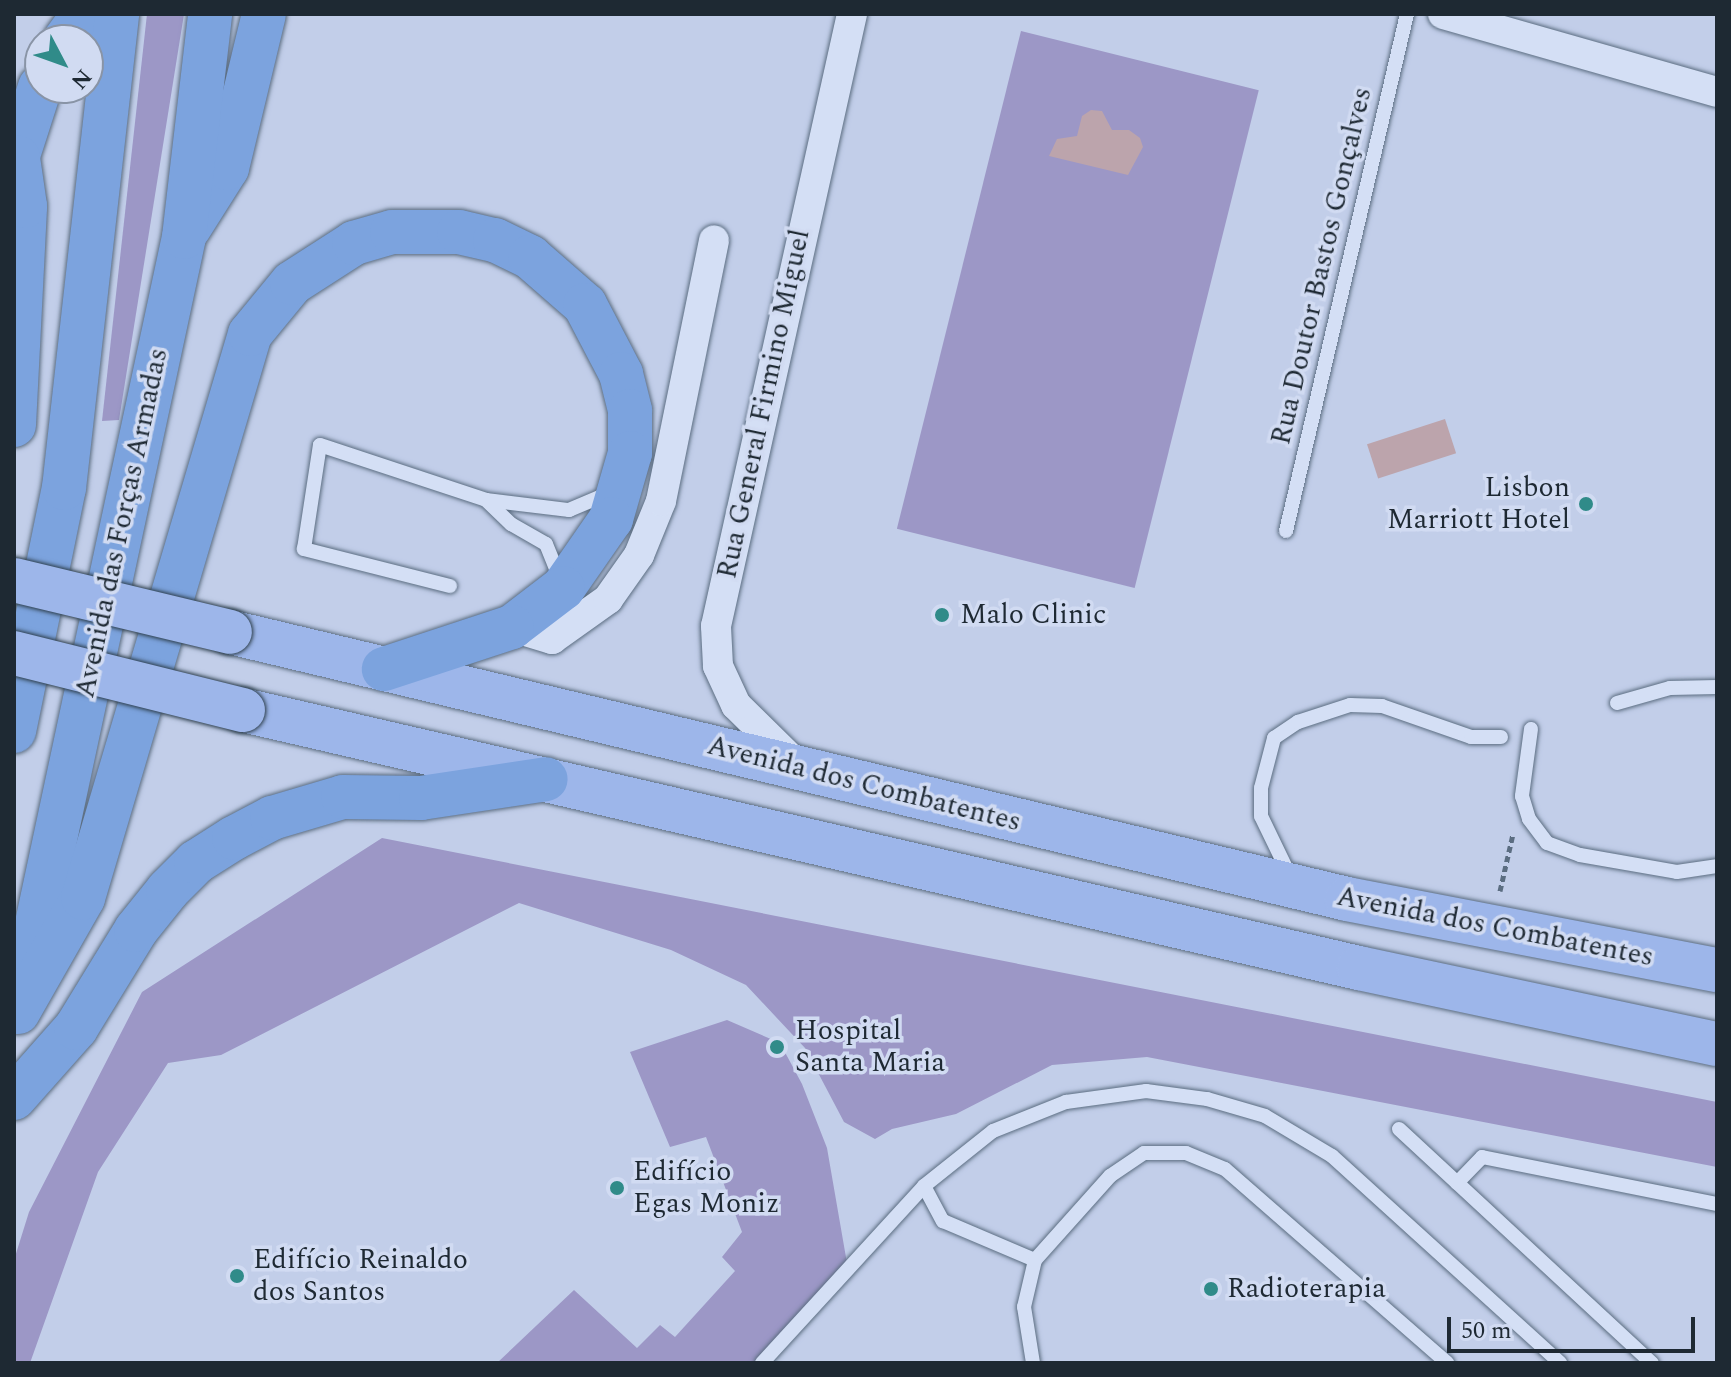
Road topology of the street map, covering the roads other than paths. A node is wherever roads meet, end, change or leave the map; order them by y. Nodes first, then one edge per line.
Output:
1 (117, 14) edge
2 (210, 14) edge
3 (264, 14) edge
4 (852, 14) edge
5 (1407, 14) edge
6 (1443, 14) edge
7 (1717, 92) edge
8 (35, 104) edge
9 (16, 163) edge
10 (184, 237) junction
11 (714, 240) dead end
12 (14, 425) edge
13 (623, 485) junction
14 (486, 500) junction
15 (1286, 531) dead end
16 (14, 580) edge
17 (450, 586) dead end
18 (563, 588) junction
19 (512, 627) junction
20 (14, 653) edge
21 (384, 669) junction
22 (1717, 687) edge
23 (1617, 703) dead end
24 (1531, 729) dead end
25 (14, 731) edge
26 (1501, 737) dead end
27 (800, 768) junction
28 (546, 779) junction
29 (1717, 866) edge
30 (1298, 888) junction
31 (1717, 970) edge
32 (16, 1020) edge
33 (1717, 1044) edge
34 (14, 1098) edge
35 (1399, 1129) dead end
36 (1457, 1183) junction
37 (924, 1186) junction
38 (1717, 1204) edge
39 (1035, 1260) junction
40 (762, 1363) edge
41 (1033, 1363) edge
42 (1447, 1363) edge
43 (1560, 1363) edge
44 (1652, 1363) edge

1 - 25 highway
2 - 10 highway, Avenida das Forças Armadas
3 - 10 highway
4 - 27 street, Rua General Firmino Miguel
5 - 15 lane, Rua Doutor Bastos Gonçalves
6 - 7 street
8 - 9 highway
9 - 12 highway
10 - 32 highway, Avenida das Forças Armadas
11 - 19 street
13 - 14 lane
13 - 18 highway
13 - 32 highway
14 - 17 lane
14 - 18 lane
16 - 21 main road, Avenida dos Combatentes, bridge
18 - 19 highway
19 - 21 highway
20 - 28 main road, bridge
21 - 27 main road, Avenida dos Combatentes
22 - 23 lane
24 - 29 lane
26 - 30 lane
27 - 30 main road, Avenida dos Combatentes
28 - 33 main road
28 - 34 highway
30 - 31 main road, Avenida dos Combatentes
35 - 36 lane
36 - 38 lane
36 - 44 lane
37 - 39 lane
37 - 40 lane
37 - 43 lane
39 - 41 lane
39 - 42 lane

